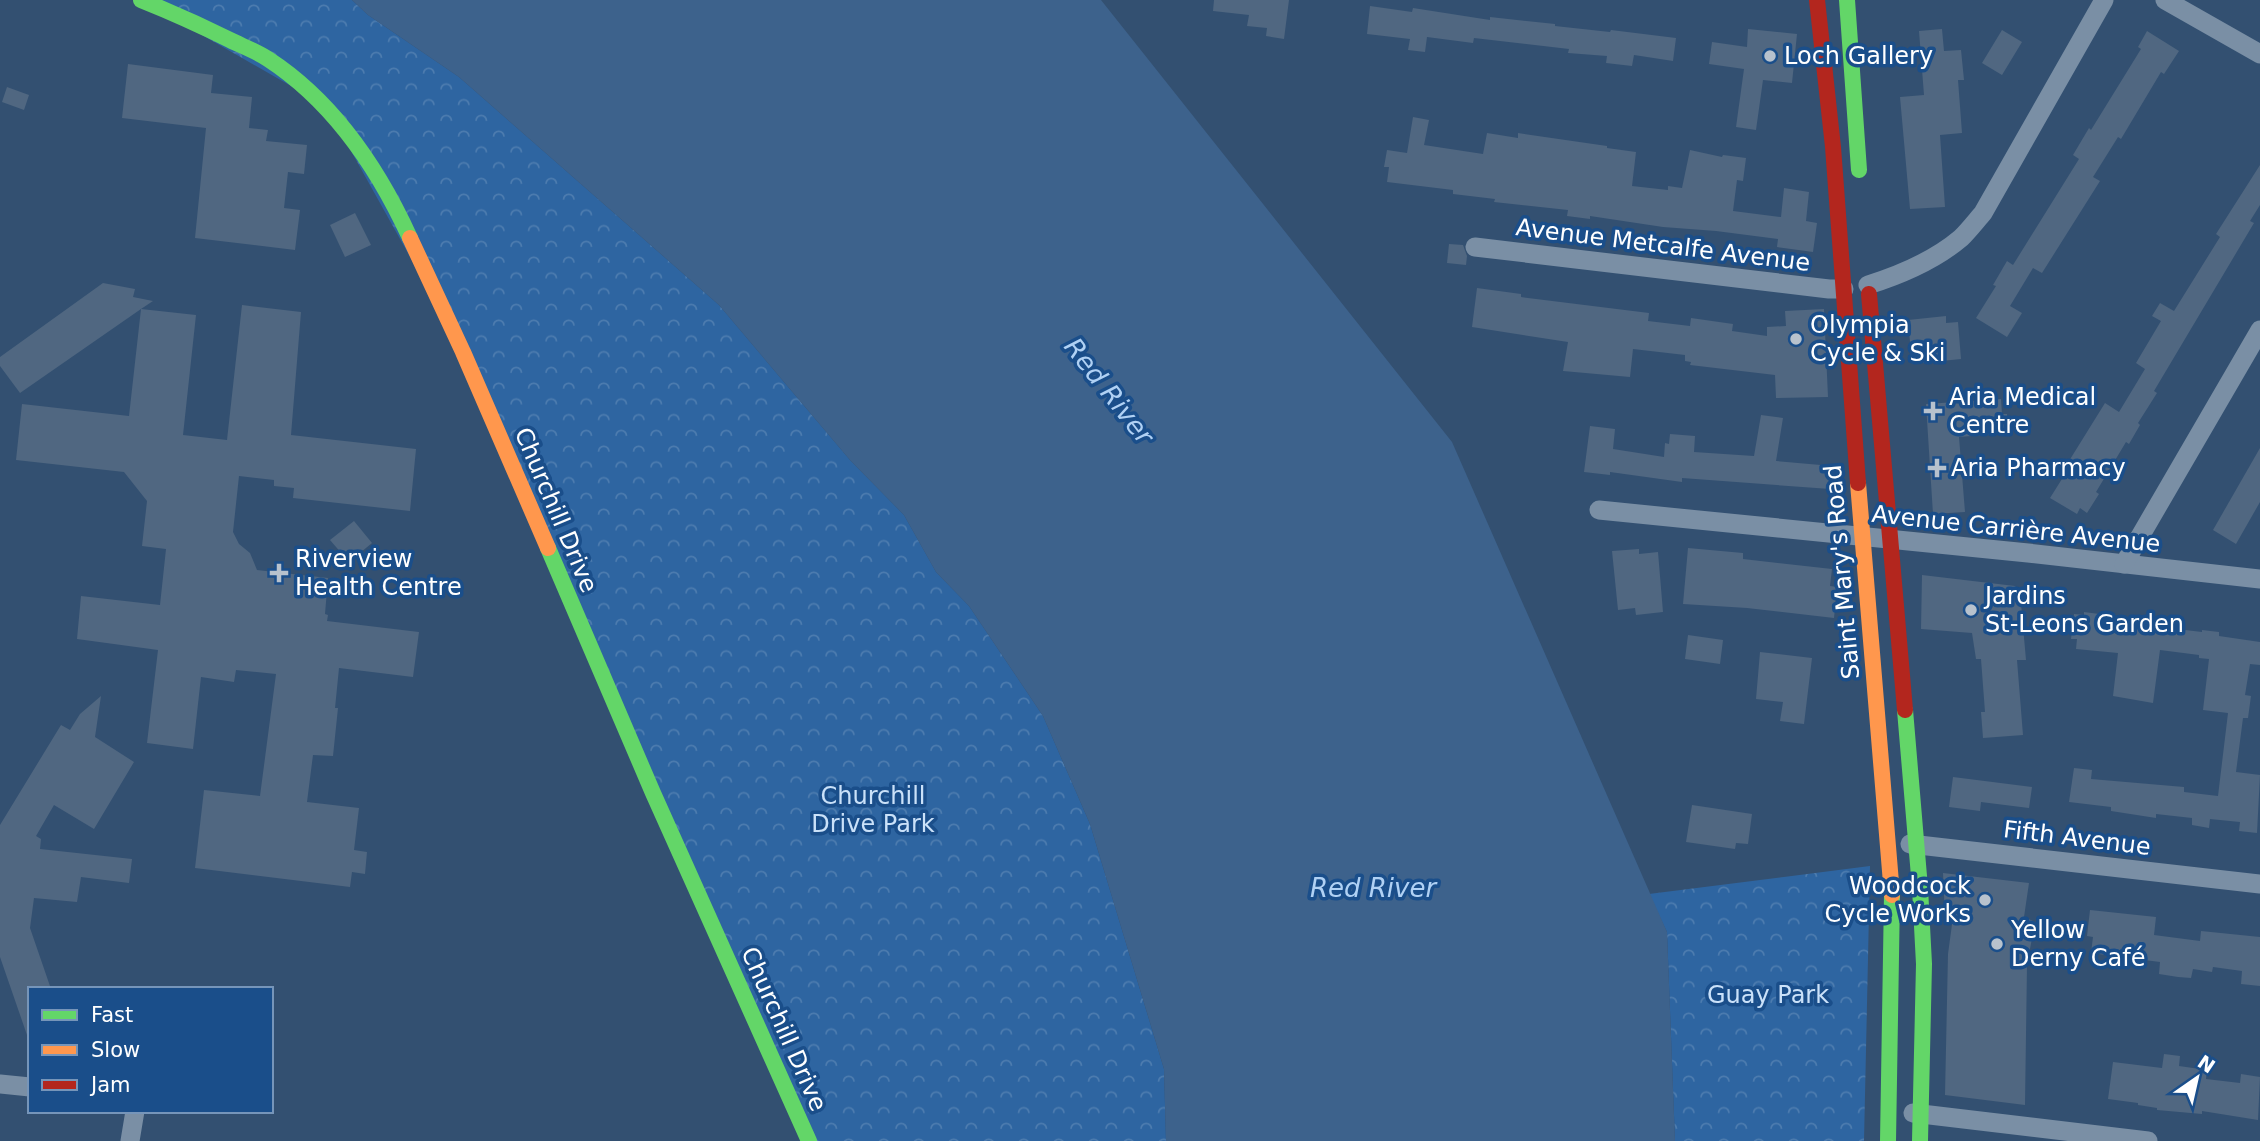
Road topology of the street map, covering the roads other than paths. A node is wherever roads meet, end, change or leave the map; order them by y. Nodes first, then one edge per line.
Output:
1 (141, 0) edge
2 (1817, 0) edge
3 (1825, 0) edge
4 (2104, 0) edge
5 (2165, 0) edge
6 (1853, 1) edge
7 (2260, 54) edge
8 (1861, 191) dead end
9 (1475, 247) dead end
10 (1867, 279) junction
11 (1844, 289) junction
12 (2260, 330) edge
13 (1599, 510) dead end
14 (1862, 537) junction
15 (1891, 539) junction
16 (2124, 564) junction
17 (2260, 579) edge
18 (1888, 843) junction
19 (1917, 844) junction
20 (2260, 884) edge
21 (0, 1084) edge
22 (28, 1087) edge
23 (1889, 1112) junction
24 (135, 1113) edge
25 (1920, 1114) junction
26 (130, 1141) edge
27 (809, 1141) edge
28 (1888, 1141) edge
29 (1920, 1141) edge
30 (2148, 1141) edge

1 - 27 main road, Churchill Drive
2 - 11 main road, Saint Mary's Road
3 - 6 main road
4 - 10 street
5 - 7 street
6 - 8 main road
9 - 11 street, Avenue Metcalfe Avenue
10 - 11 main road
10 - 15 main road, Saint Mary's Road
11 - 14 main road, Saint Mary's Road
12 - 16 street
13 - 14 street, Avenue Carrière Avenue
14 - 15 street, Avenue Carrière Avenue
14 - 18 main road, Saint Mary's Road
15 - 16 street, Avenue Carrière Avenue
15 - 19 main road, Saint Mary's Road
16 - 17 street, Avenue Carrière Avenue
18 - 19 street, Fifth Avenue
18 - 23 main road, Saint Mary's Road
19 - 20 street, Fifth Avenue
19 - 25 main road, Saint Mary's Road
21 - 22 street
23 - 25 street
23 - 28 main road, Saint Mary's Road
24 - 26 street
25 - 29 main road, Saint Mary's Road
25 - 30 street

